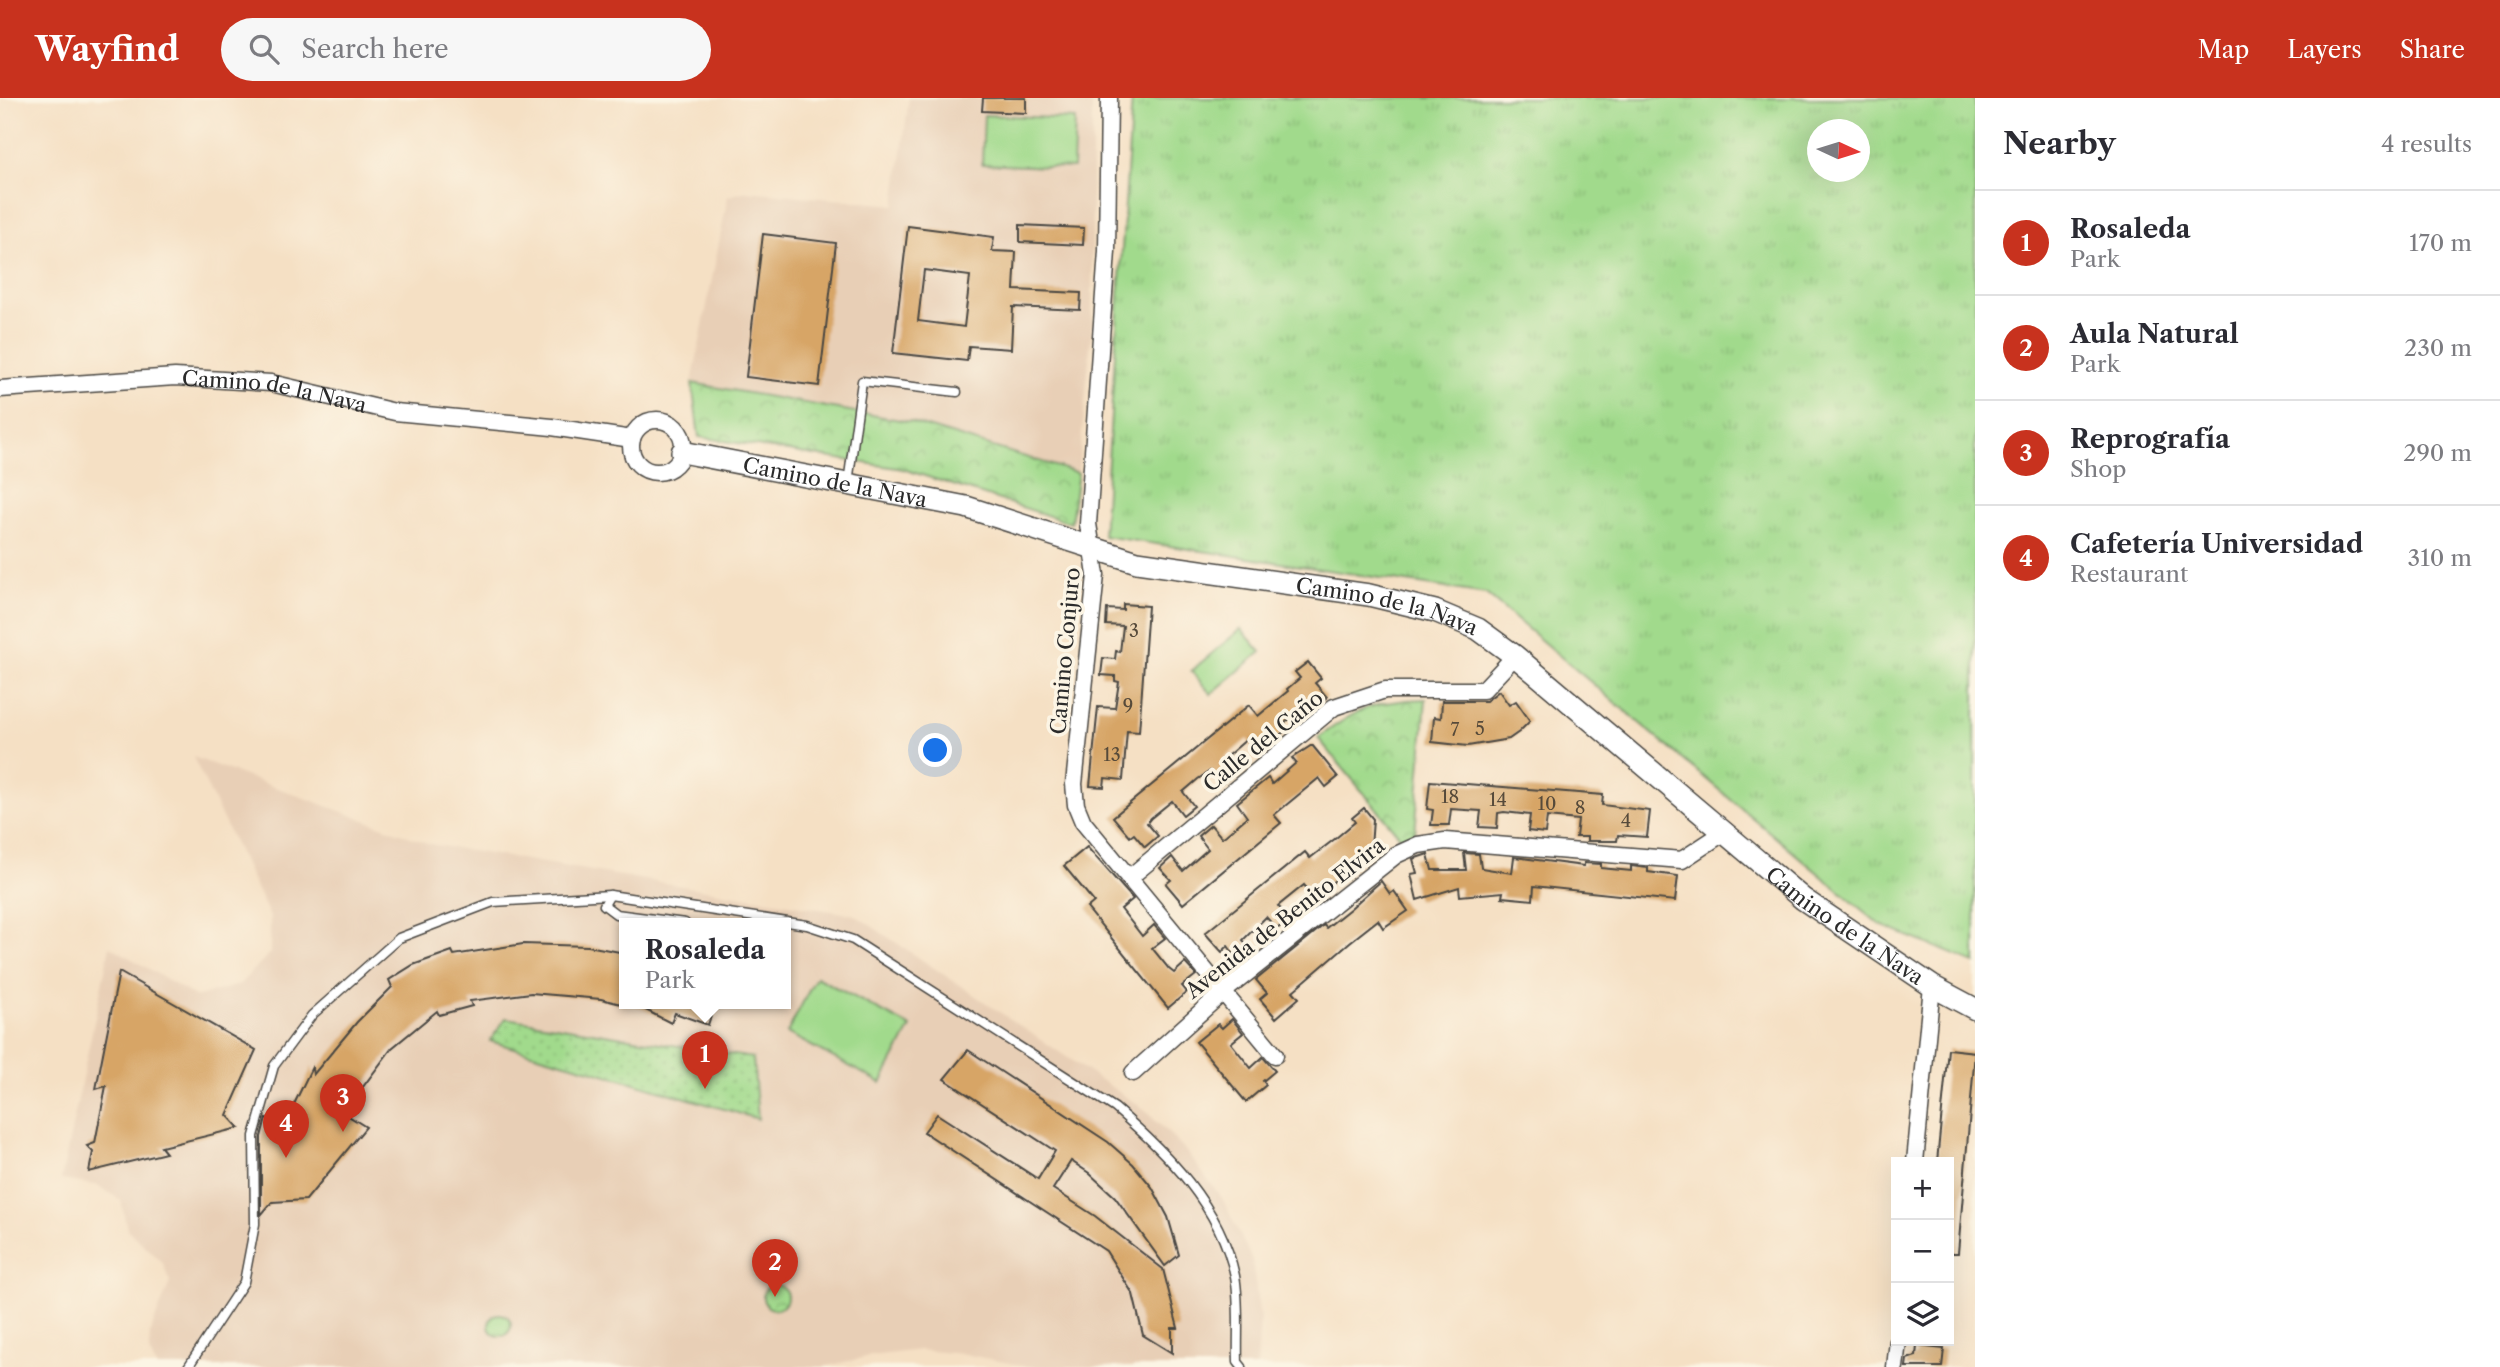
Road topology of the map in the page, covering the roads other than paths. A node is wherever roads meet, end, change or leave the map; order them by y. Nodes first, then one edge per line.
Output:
1 (1109, 98) edge
2 (0, 389) edge
3 (957, 392) dead end
4 (632, 439) junction
5 (682, 452) junction
6 (848, 483) junction
7 (1094, 550) junction
8 (1516, 656) junction
9 (1726, 831) junction
10 (1129, 878) junction
11 (610, 895) junction
12 (647, 918) edge
13 (761, 918) edge
14 (791, 923) edge
15 (1931, 986) junction
16 (1222, 993) junction
17 (1975, 1009) edge
18 (1275, 1055) dead end
19 (1133, 1073) dead end
20 (1915, 1157) edge
21 (1897, 1346) edge
22 (188, 1367) edge
23 (1242, 1367) edge
24 (1895, 1367) edge

1 - 7 street, Camino Conjuro
2 - 4 street, Camino de la Nava
3 - 6 lane
4 - 5 street
4 - 5 street
5 - 6 street, Camino de la Nava
6 - 7 street, Camino de la Nava
7 - 8 street, Camino de la Nava
7 - 10 street, Camino Conjuro
8 - 9 street, Camino de la Nava
8 - 10 street, Calle del Caño
9 - 15 street, Camino de la Nava
9 - 16 street, Avenida de Benito Elvira
10 - 16 street, Camino Conjuro
11 - 12 lane
11 - 13 lane
11 - 22 lane
14 - 23 lane
15 - 17 street, Camino de la Nava
15 - 20 street
16 - 18 street, Camino Conjuro
16 - 19 street, Avenida de Benito Elvira
21 - 24 street

